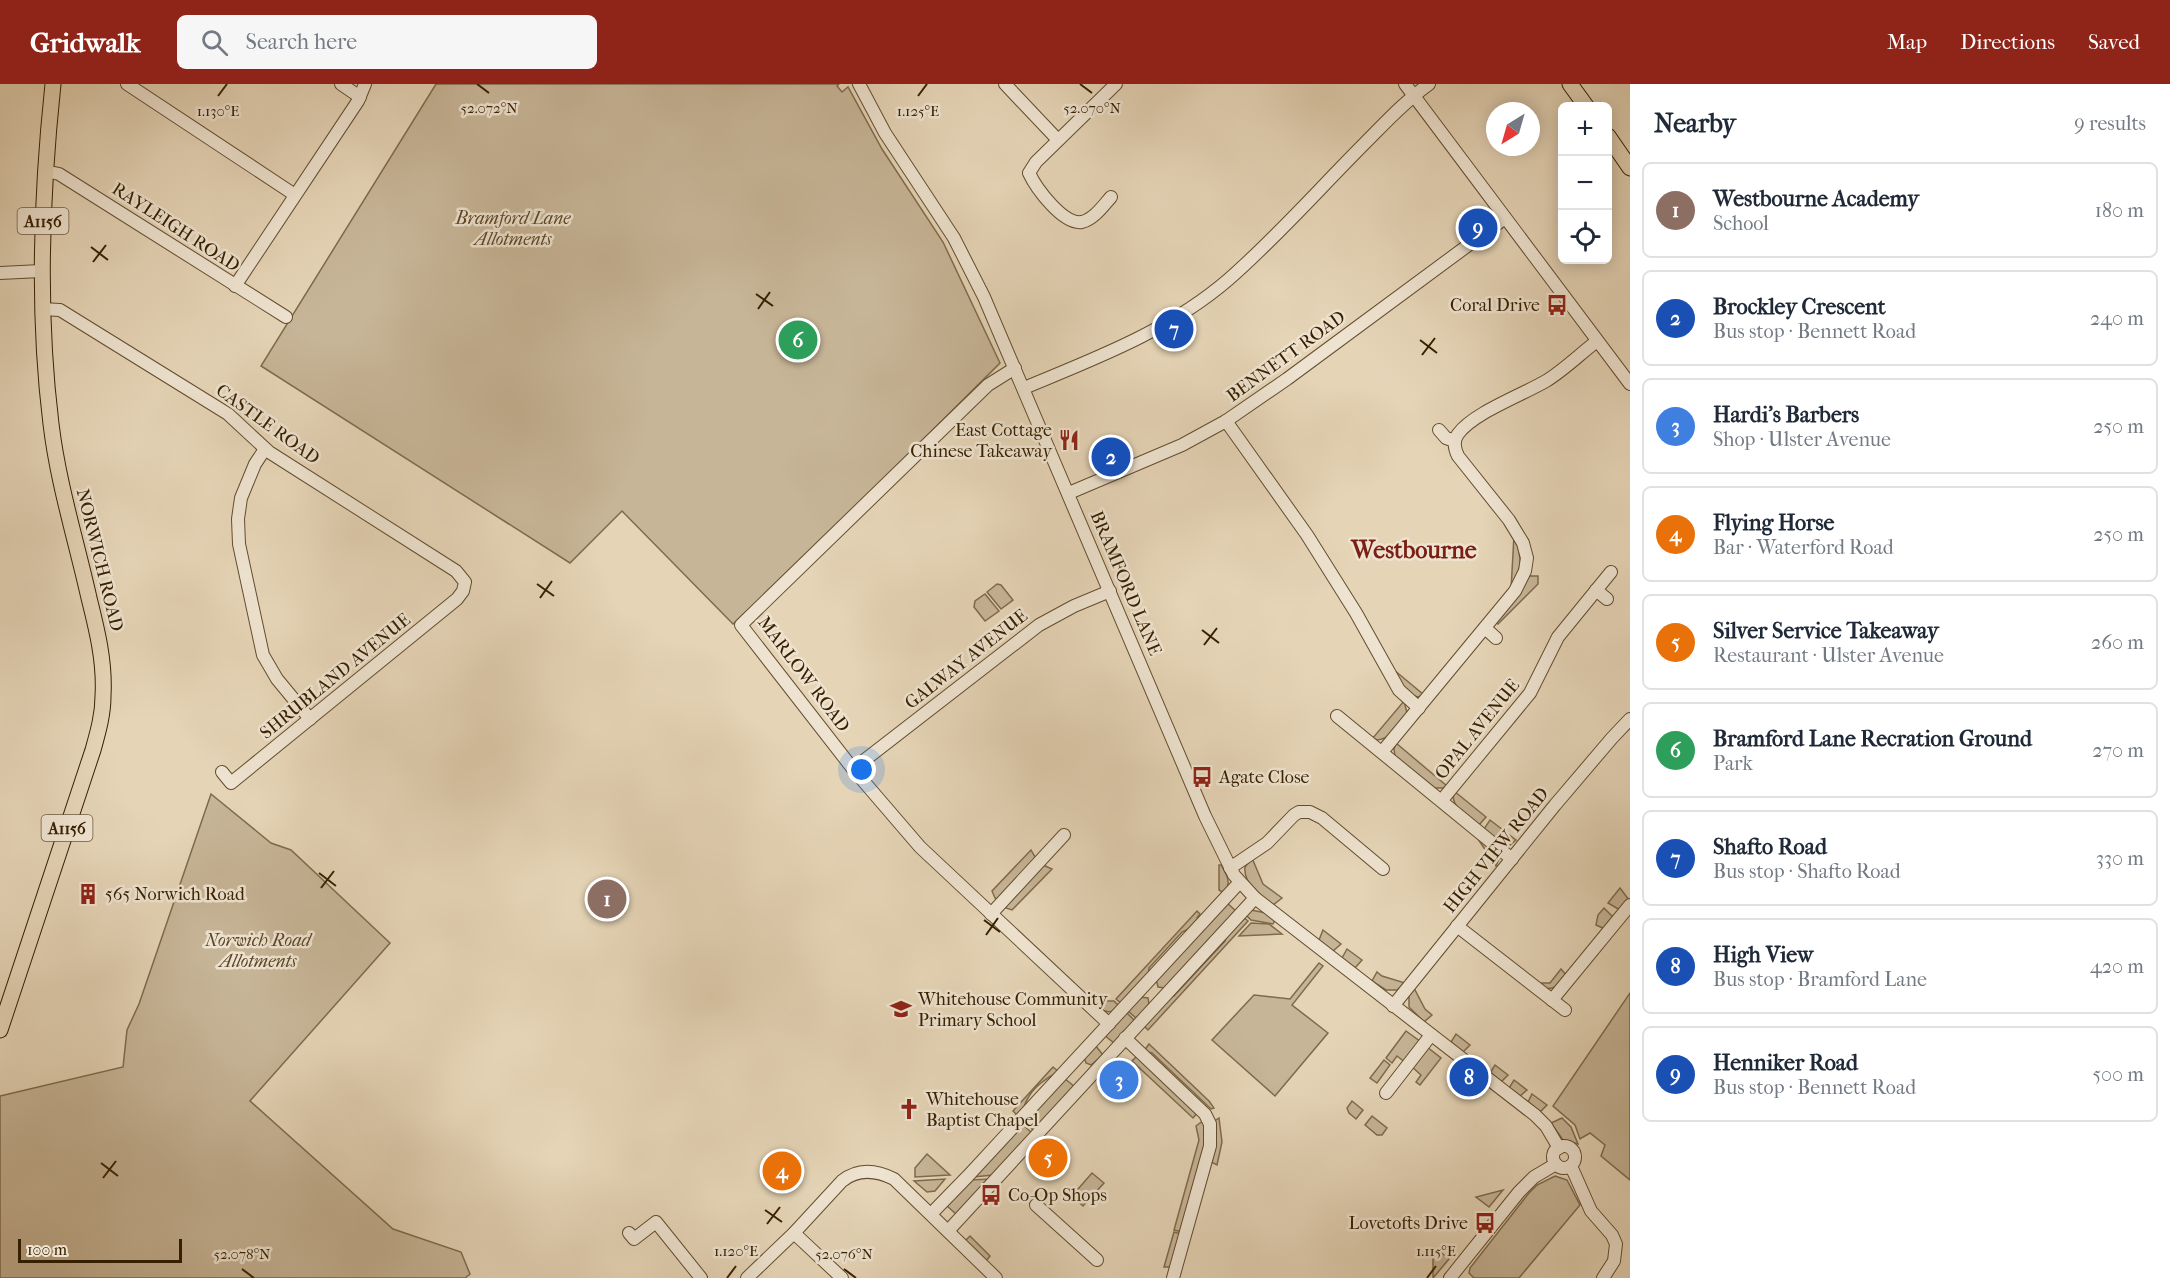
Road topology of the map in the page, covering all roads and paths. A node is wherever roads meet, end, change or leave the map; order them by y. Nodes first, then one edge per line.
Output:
1 (53, 84) edge
2 (127, 84) edge
3 (341, 84) edge
4 (365, 84) edge
5 (859, 84) edge
6 (1005, 84) edge
7 (1116, 84) edge
8 (1405, 84) edge
9 (1429, 84) edge
10 (1570, 84) edge
11 (1413, 95) junction
12 (360, 97) junction
13 (1583, 102) edge
14 (1058, 140) junction
15 (1612, 142) edge
16 (1630, 168) edge
17 (45, 171) junction
18 (295, 195) junction
19 (1111, 197) dead end
20 (1505, 218) junction
21 (41, 271) junction
22 (0, 273) edge
23 (235, 286) junction
24 (42, 309) junction
25 (286, 317) dead end
26 (1597, 341) junction
27 (1015, 368) junction
28 (1630, 384) edge
29 (1024, 388) junction
30 (1226, 421) junction
31 (1439, 430) dead end
32 (1455, 441) junction
33 (265, 449) junction
34 (1069, 493) junction
35 (1611, 572) dead end
36 (465, 582) joint
37 (1596, 590) junction
38 (1110, 591) junction
39 (1606, 599) dead end
40 (1485, 628) junction
41 (1496, 638) dead end
42 (1419, 708) junction
43 (1338, 716) dead end
44 (310, 719) junction
45 (1630, 719) edge
46 (1382, 752) junction
47 (854, 769) junction
48 (222, 772) dead end
49 (1442, 800) junction
50 (1064, 835) dead end
51 (1512, 859) junction
52 (1380, 861) dead end
53 (1230, 868) junction
54 (1239, 883) junction
55 (1255, 898) junction
56 (1630, 905) edge
57 (991, 914) junction
58 (1457, 926) junction
59 (1144, 986) junction
60 (1160, 1000) junction
61 (1552, 1000) junction
62 (1393, 1006) junction
63 (1564, 1010) dead end
64 (1109, 1024) junction
65 (0, 1030) edge
66 (1431, 1035) junction
67 (1125, 1038) junction
68 (1074, 1062) junction
69 (1089, 1077) junction
70 (1386, 1093) dead end
71 (1559, 1148) junction
72 (1556, 1164) junction
73 (1571, 1166) junction
74 (1036, 1205) dead end
75 (931, 1214) junction
76 (948, 1231) junction
77 (629, 1233) dead end
78 (794, 1233) junction
79 (1097, 1260) dead end
80 (701, 1278) edge
81 (747, 1278) edge
82 (842, 1278) edge
83 (996, 1278) edge
84 (1173, 1278) edge
85 (1450, 1278) edge
86 (1603, 1278) edge

1 - 17 main road, NORWICH ROAD / A1156
2 - 18 street
3 - 12 street
4 - 12 street
5 - 27 street, BRAMFORD LANE
6 - 14 street
7 - 14 street
8 - 11 street
9 - 11 street
10 - 13 main road
11 - 20 street
11 - 29 street
12 - 18 street
14 - 19 street
15 - 16 main road
17 - 21 main road, NORWICH ROAD / A1156
17 - 23 street, RAYLEIGH ROAD
18 - 23 street
20 - 26 street
20 - 30 street, BENNETT ROAD
21 - 22 street
21 - 24 main road, NORWICH ROAD / A1156
23 - 25 street, RAYLEIGH ROAD
24 - 33 street, CASTLE ROAD
24 - 65 main road, NORWICH ROAD / A1156
26 - 28 street
26 - 32 street
27 - 29 street, BRAMFORD LANE
27 - 47 street, MARLOW ROAD
29 - 34 street, BRAMFORD LANE
30 - 34 street, BENNETT ROAD
30 - 42 street
31 - 32 street
32 - 40 street
33 - 36 street, CASTLE ROAD
33 - 44 street
34 - 38 street, BRAMFORD LANE
35 - 37 street, OPAL AVENUE
36 - 44 street, SHRUBLAND AVENUE
37 - 39 street
37 - 49 street, OPAL AVENUE
38 - 47 street, GALWAY AVENUE
38 - 53 street, BRAMFORD LANE
40 - 41 street
40 - 42 street
42 - 46 street
43 - 46 street
44 - 48 street, SHRUBLAND AVENUE
45 - 51 street, HIGH VIEW ROAD
46 - 49 street
47 - 57 street, MARLOW ROAD
49 - 51 street
50 - 57 street
51 - 58 street, HIGH VIEW ROAD
52 - 53 street
53 - 54 street, BRAMFORD LANE
54 - 55 street, BRAMFORD LANE
54 - 59 street
55 - 60 street
55 - 62 street, BRAMFORD LANE
56 - 61 street
57 - 64 street, MARLOW ROAD
58 - 61 street
58 - 62 street, HIGH VIEW ROAD
59 - 60 street
59 - 64 street
60 - 67 street
61 - 63 street
62 - 66 street, BRAMFORD LANE
64 - 68 street
66 - 70 street
66 - 71 street, BRAMFORD LANE
67 - 69 street
67 - 84 street
68 - 69 street
68 - 75 street
69 - 76 street
71 - 72 street
71 - 73 street
72 - 73 street
72 - 85 street
73 - 86 street
74 - 79 street
75 - 76 street
75 - 78 street
76 - 83 street
77 - 80 street
78 - 81 street
78 - 82 street

